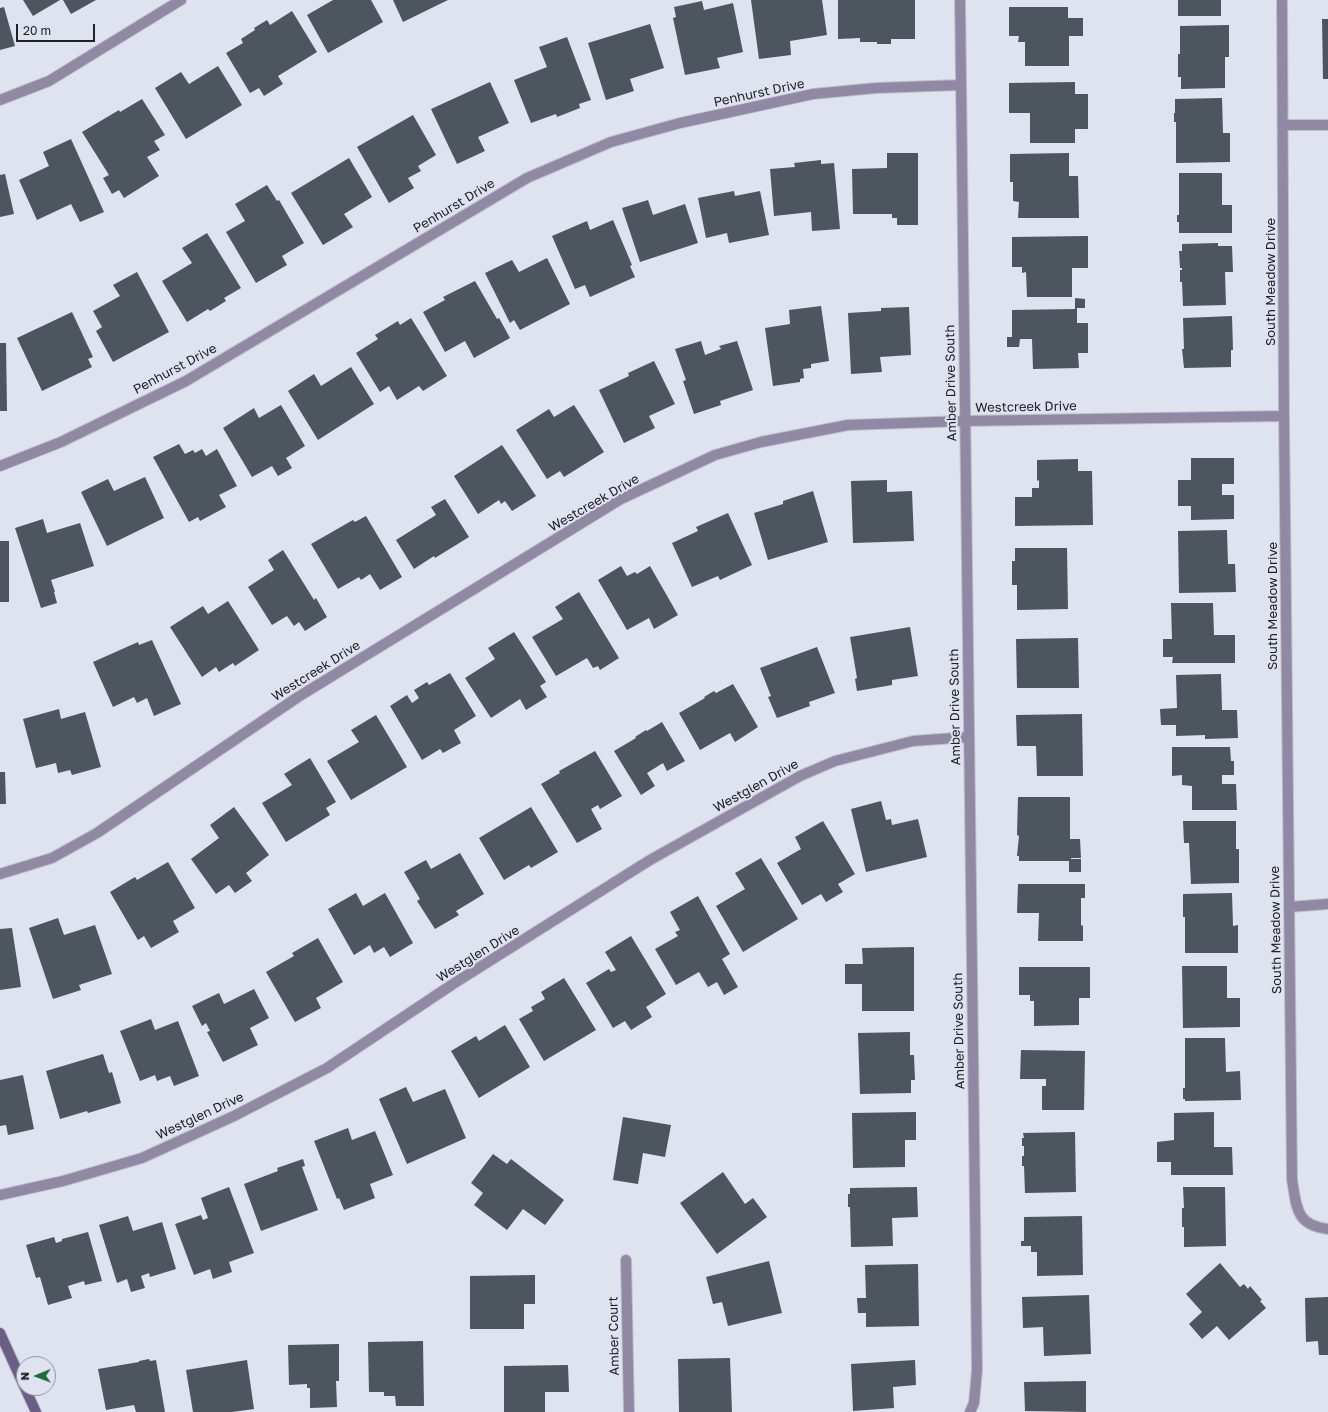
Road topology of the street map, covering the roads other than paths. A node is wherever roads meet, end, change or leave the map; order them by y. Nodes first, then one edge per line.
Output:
1 (181, 0) edge
2 (960, 0) edge
3 (1282, 0) edge
4 (961, 85) junction
5 (0, 100) edge
6 (1283, 125) junction
7 (1328, 125) edge
8 (1284, 416) junction
9 (964, 421) junction
10 (0, 466) edge
11 (968, 737) junction
12 (0, 874) edge
13 (1328, 904) edge
14 (1288, 907) junction
15 (0, 1195) edge
16 (1328, 1230) edge
17 (626, 1260) dead end
18 (0, 1333) edge
19 (16, 1368) edge
20 (29, 1396) edge
21 (36, 1412) edge
22 (629, 1412) edge
23 (970, 1412) edge

1 - 5 street
2 - 4 street, Amber Drive South
3 - 6 street, South Meadow Drive
4 - 9 street, Amber Drive South
4 - 10 street, Penhurst Drive
6 - 7 street
6 - 8 street, South Meadow Drive
8 - 9 street, Westcreek Drive
8 - 14 street, South Meadow Drive
9 - 11 street, Amber Drive South
9 - 12 street, Westcreek Drive
11 - 15 street, Westglen Drive
11 - 23 street, Amber Drive South
13 - 14 street
14 - 16 street, South Meadow Drive
17 - 22 street, Amber Court
18 - 19 street
20 - 21 street

